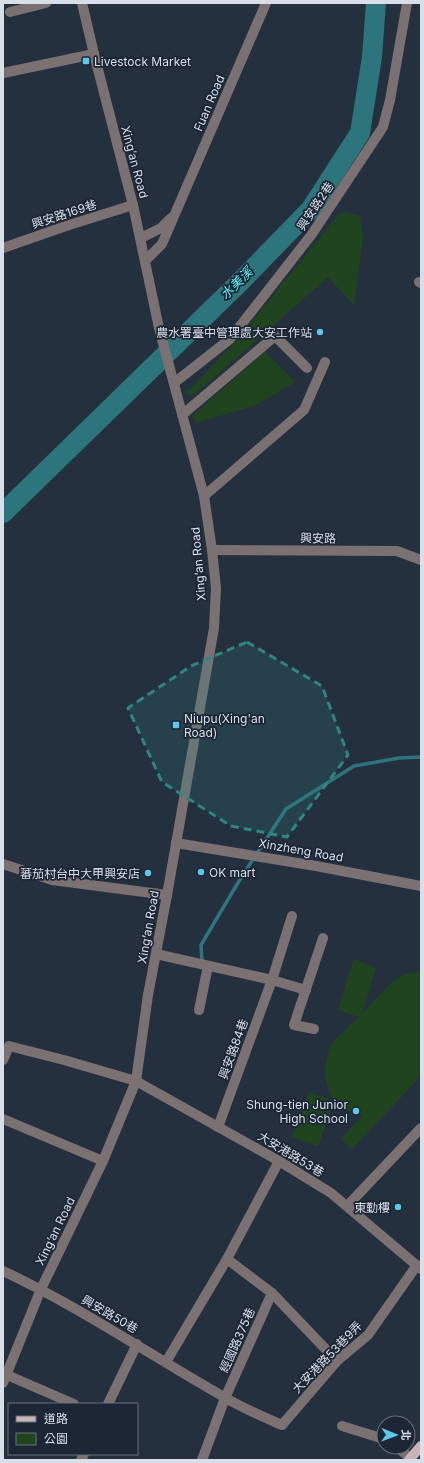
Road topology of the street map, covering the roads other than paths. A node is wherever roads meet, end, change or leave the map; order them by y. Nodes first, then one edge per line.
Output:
1 (46, 3) edge
2 (82, 3) edge
3 (266, 3) edge
4 (407, 3) edge
5 (10, 12) dead end
6 (94, 54) junction
7 (3, 73) edge
8 (133, 205) junction
9 (175, 213) junction
10 (141, 238) junction
11 (3, 248) edge
12 (145, 261) junction
13 (324, 362) dead end
14 (307, 368) dead end
15 (174, 383) junction
16 (182, 415) junction
17 (204, 496) junction
18 (212, 550) junction
19 (421, 560) edge
20 (176, 843) junction
21 (3, 864) edge
22 (421, 886) edge
23 (167, 895) junction
24 (292, 916) dead end
25 (323, 938) dead end
26 (156, 954) junction
27 (208, 966) junction
28 (272, 980) junction
29 (306, 990) junction
30 (199, 1010) dead end
31 (314, 1029) dead end
32 (6, 1046) edge
33 (3, 1060) edge
34 (136, 1081) junction
35 (3, 1119) edge
36 (218, 1127) junction
37 (421, 1128) edge
38 (103, 1161) junction
39 (279, 1161) junction
40 (350, 1203) dead end
41 (227, 1259) junction
42 (419, 1267) edge
43 (3, 1271) edge
44 (41, 1289) junction
45 (272, 1293) junction
46 (137, 1344) junction
47 (338, 1361) junction
48 (166, 1362) junction
49 (5, 1379) edge
50 (225, 1398) junction
51 (71, 1403) edge
52 (108, 1403) edge
53 (342, 1426) dead end
54 (376, 1437) edge
55 (421, 1446) edge
56 (409, 1459) edge
57 (202, 1460) edge

1 - 5 street
2 - 6 street, Xing’an Road
3 - 9 street, Fuan Road
4 - 15 street, 興安路2巷
6 - 7 street
6 - 8 street, Xing’an Road
8 - 10 street, Xing’an Road
8 - 11 street, 興安路169巷
9 - 10 street, Fuan Road
9 - 12 street, Fuan Road
10 - 12 street, Xing’an Road
12 - 15 street, Xing’an Road
13 - 17 street
14 - 16 street
15 - 16 street, Xing’an Road
16 - 17 street, Xing’an Road
17 - 18 street, Xing’an Road
18 - 19 street, 興安路
18 - 20 street, Xing’an Road
20 - 22 street, Xinzheng Road
20 - 23 street, Xing’an Road
21 - 23 street
23 - 26 street, Xing’an Road
24 - 28 street, 興安路84巷
25 - 29 street
26 - 27 street
26 - 34 street, Xing’an Road
27 - 28 street
27 - 30 street
28 - 29 street
28 - 36 street, 興安路84巷
29 - 31 street
32 - 33 street
32 - 34 street, 大安港路53巷
34 - 36 street, 大安港路53巷
34 - 38 street, Xing’an Road
35 - 38 street
36 - 39 street, 大安港路53巷
37 - 40 street
38 - 44 street, Xing’an Road
39 - 41 street
39 - 42 street, 大安港路53巷
41 - 45 street
41 - 48 street
42 - 47 street, 大安港路53巷9弄
43 - 44 street, 興安路50巷
44 - 46 street, 興安路50巷
44 - 49 street, Xing’an Road
45 - 47 street
45 - 50 street, 經國路375巷
46 - 48 street, 興安路50巷
46 - 52 street
47 - 50 street, 大安港路53巷9弄
48 - 50 street, 興安路50巷
49 - 51 street
50 - 57 street, 經國路375巷
53 - 54 street
55 - 56 main road

